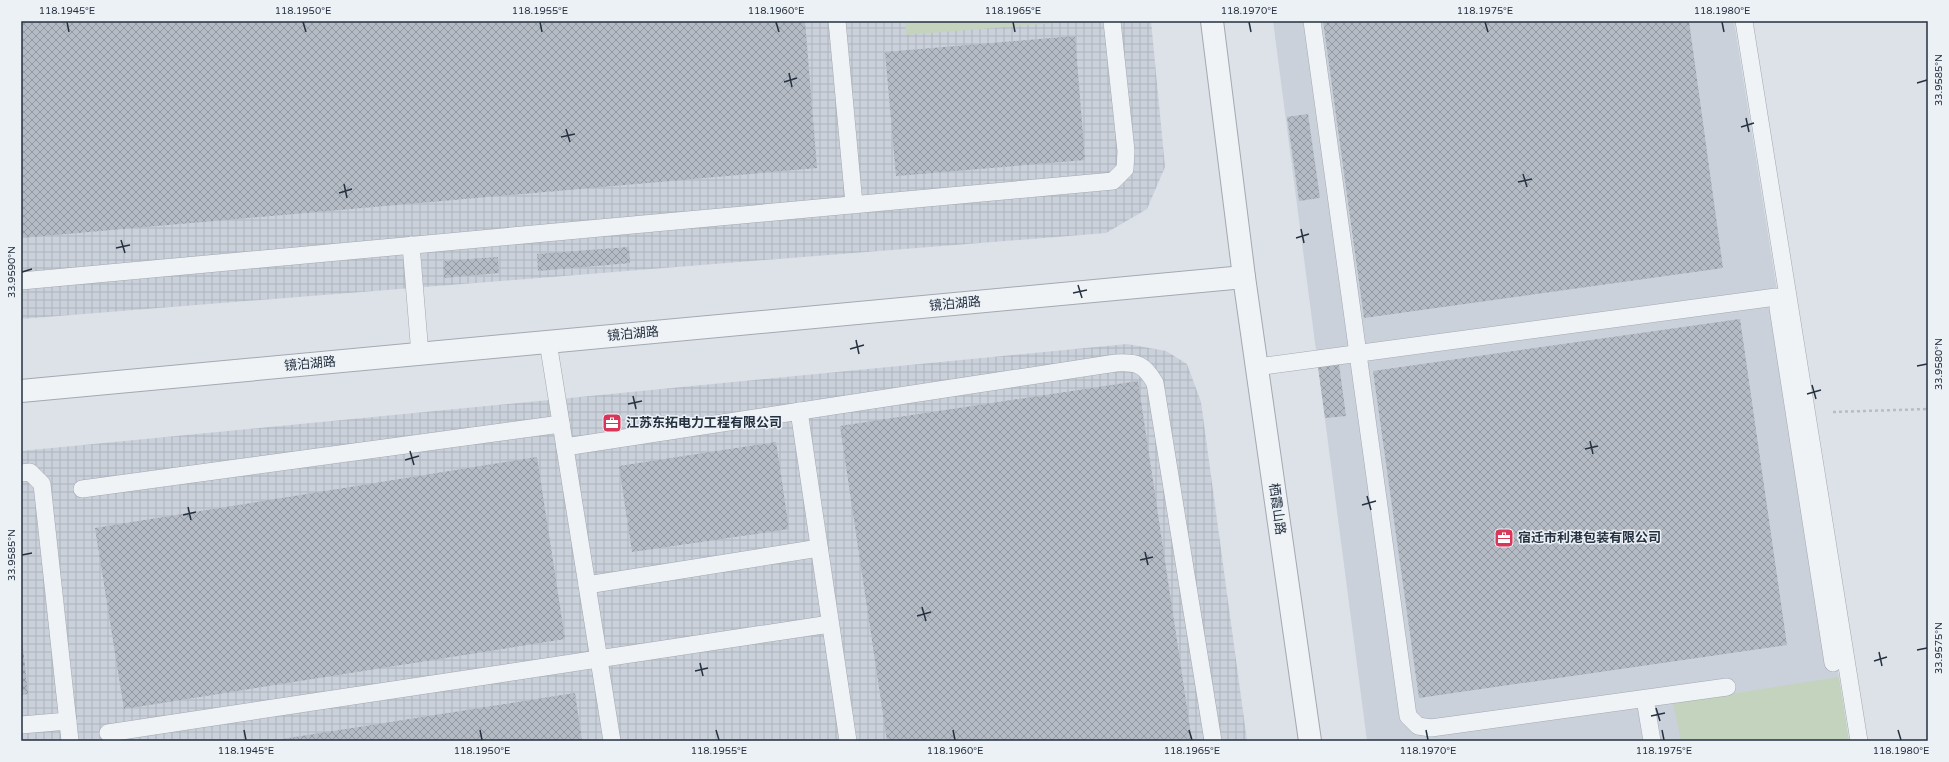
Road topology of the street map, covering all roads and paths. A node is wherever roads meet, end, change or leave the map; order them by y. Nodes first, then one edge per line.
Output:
1 (836, 21) edge
2 (1112, 21) edge
3 (1212, 21) edge
4 (1312, 21) edge
5 (1733, 21) edge
6 (1744, 21) edge
7 (854, 204) junction
8 (411, 245) junction
9 (1244, 277) junction
10 (21, 281) edge
11 (1776, 297) junction
12 (548, 342) junction
13 (420, 354) junction
14 (1358, 354) junction
15 (1257, 367) junction
16 (21, 391) edge
17 (1928, 409) edge
18 (799, 412) junction
19 (1806, 413) junction
20 (561, 424) junction
21 (564, 447) junction
22 (21, 473) edge
23 (82, 489) dead end
24 (819, 548) junction
25 (586, 585) junction
26 (830, 624) junction
27 (598, 659) junction
28 (1833, 663) dead end
29 (1727, 687) dead end
30 (1645, 699) junction
31 (68, 721) junction
32 (21, 725) edge
33 (108, 733) dead end
34 (70, 741) edge
35 (612, 741) edge
36 (848, 741) edge
37 (1213, 741) edge
38 (1310, 741) edge
39 (1652, 741) edge
40 (1859, 741) edge

1 - 7 lane
2 - 7 lane
3 - 9 street, 栖霞山路
4 - 14 lane
5 - 11 lane
6 - 19 lane
7 - 8 lane
8 - 10 lane
8 - 13 lane
9 - 12 street, 镜泊湖路
9 - 15 street, 栖霞山路
11 - 14 lane
11 - 28 lane
12 - 13 street, 镜泊湖路
12 - 20 lane
13 - 16 street, 镜泊湖路
14 - 15 lane
14 - 30 lane
15 - 38 street, 栖霞山路
17 - 19 path
18 - 21 lane
18 - 24 lane
18 - 37 lane
19 - 40 lane
20 - 21 lane
20 - 23 lane
21 - 25 lane
22 - 31 lane
24 - 25 lane
24 - 26 lane
25 - 27 lane
26 - 27 lane
26 - 36 lane
27 - 33 lane
27 - 35 lane
29 - 30 lane
30 - 39 lane
31 - 32 lane
31 - 34 lane

